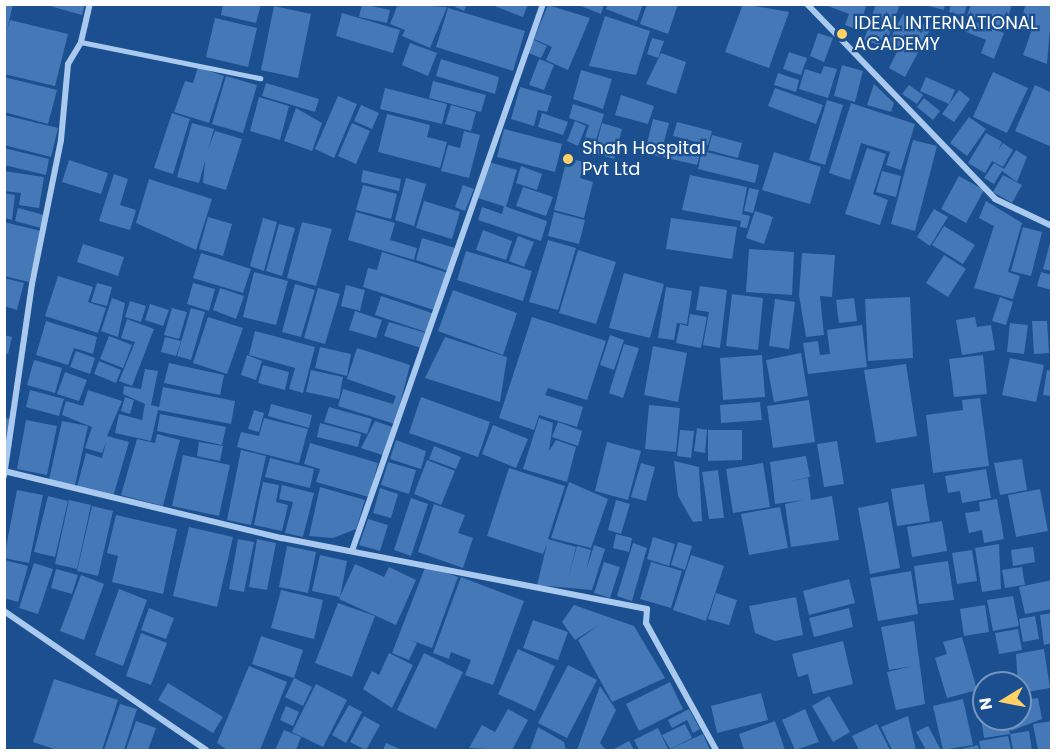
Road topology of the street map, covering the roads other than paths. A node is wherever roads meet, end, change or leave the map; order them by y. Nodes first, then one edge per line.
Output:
1 (90, 4) edge
2 (543, 4) edge
3 (807, 4) edge
4 (81, 42) junction
5 (260, 78) dead end
6 (1052, 226) edge
7 (5, 473) edge
8 (353, 548) junction
9 (4, 611) edge
10 (206, 750) edge
11 (716, 750) edge

1 - 4 street
2 - 8 street
3 - 6 street
4 - 5 lane
4 - 7 street
7 - 8 street
8 - 11 street
9 - 10 street

